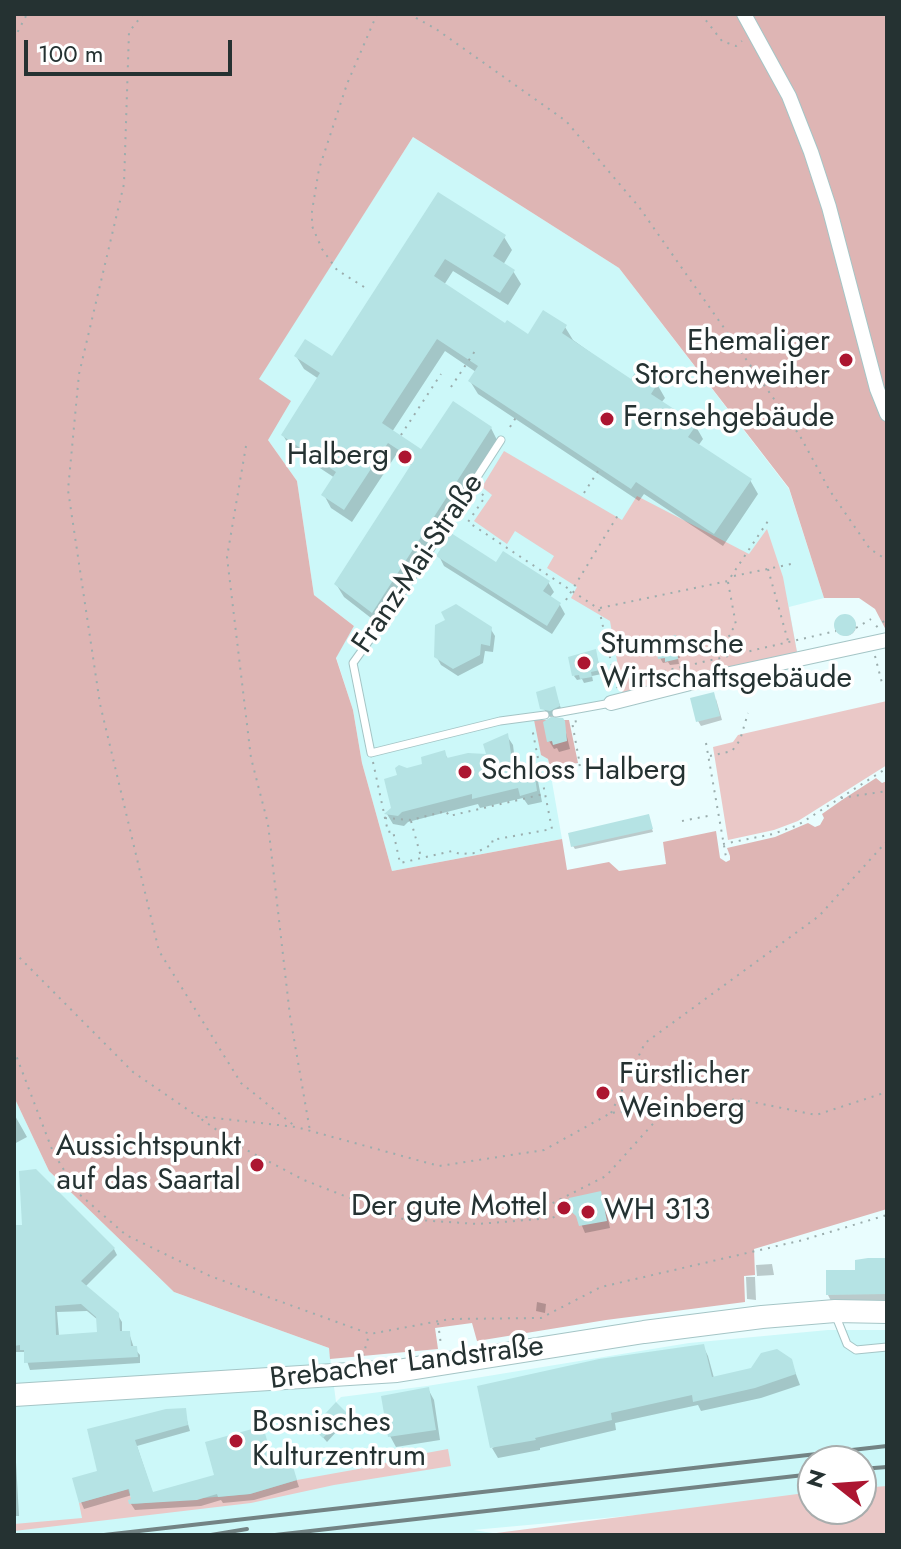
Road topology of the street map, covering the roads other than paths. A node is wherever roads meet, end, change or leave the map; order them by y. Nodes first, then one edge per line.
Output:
1 (744, 14) edge
2 (887, 414) edge
3 (501, 440) dead end
4 (880, 641) edge
5 (615, 702) joint
6 (556, 713) dead end
7 (545, 715) dead end
8 (835, 1311) junction
9 (887, 1312) edge
10 (887, 1347) edge
11 (14, 1395) edge

1 - 2 street
3 - 7 lane, Franz-Mai-Straße
4 - 5 street
5 - 6 lane
8 - 9 main road, Brebacher Landstraße
8 - 10 lane
8 - 11 main road, Brebacher Landstraße

